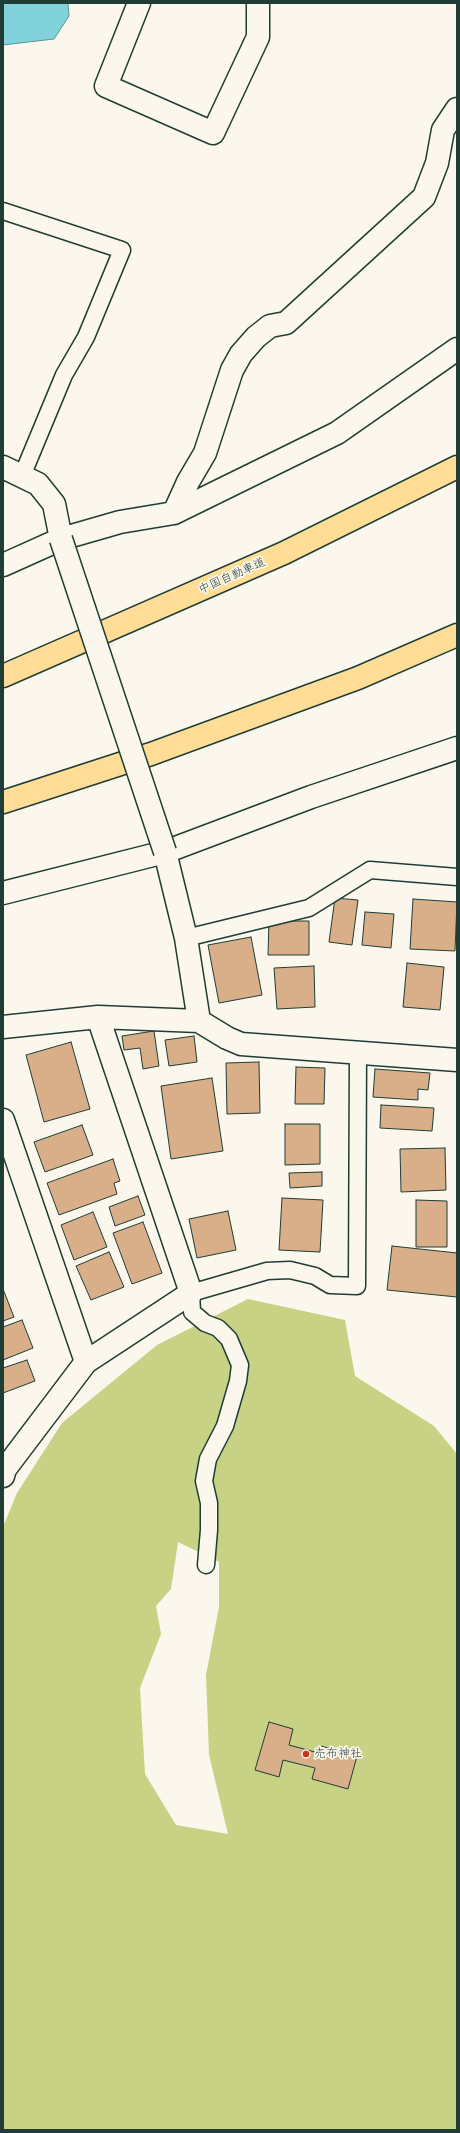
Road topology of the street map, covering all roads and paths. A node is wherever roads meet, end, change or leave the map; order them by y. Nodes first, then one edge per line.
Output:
1 (139, 3) edge
2 (258, 3) edge
3 (457, 109) edge
4 (3, 211) edge
5 (457, 349) edge
6 (457, 467) edge
7 (13, 472) edge
8 (174, 513) junction
9 (61, 539) junction
10 (3, 564) edge
11 (457, 635) edge
12 (3, 676) edge
13 (457, 748) edge
14 (3, 802) edge
15 (165, 852) junction
16 (457, 876) edge
17 (3, 893) edge
18 (186, 938) junction
19 (98, 1017) junction
20 (200, 1021) junction
21 (3, 1027) edge
22 (358, 1052) junction
23 (457, 1060) edge
24 (3, 1120) edge
25 (191, 1293) junction
26 (86, 1362) junction
27 (3, 1476) edge
28 (206, 1565) dead end

1 - 2 street
3 - 8 street
4 - 7 lane
5 - 8 street
6 - 12 highway, 中国自動車道
7 - 9 street
8 - 9 street
9 - 10 street
9 - 15 street, bridge
11 - 14 highway
13 - 15 street
15 - 17 street
15 - 18 street
16 - 18 lane
18 - 20 street
19 - 20 street
19 - 21 street
19 - 25 street
20 - 22 street
22 - 23 street
22 - 25 lane
24 - 26 street
25 - 26 street
25 - 28 lane
26 - 27 street

